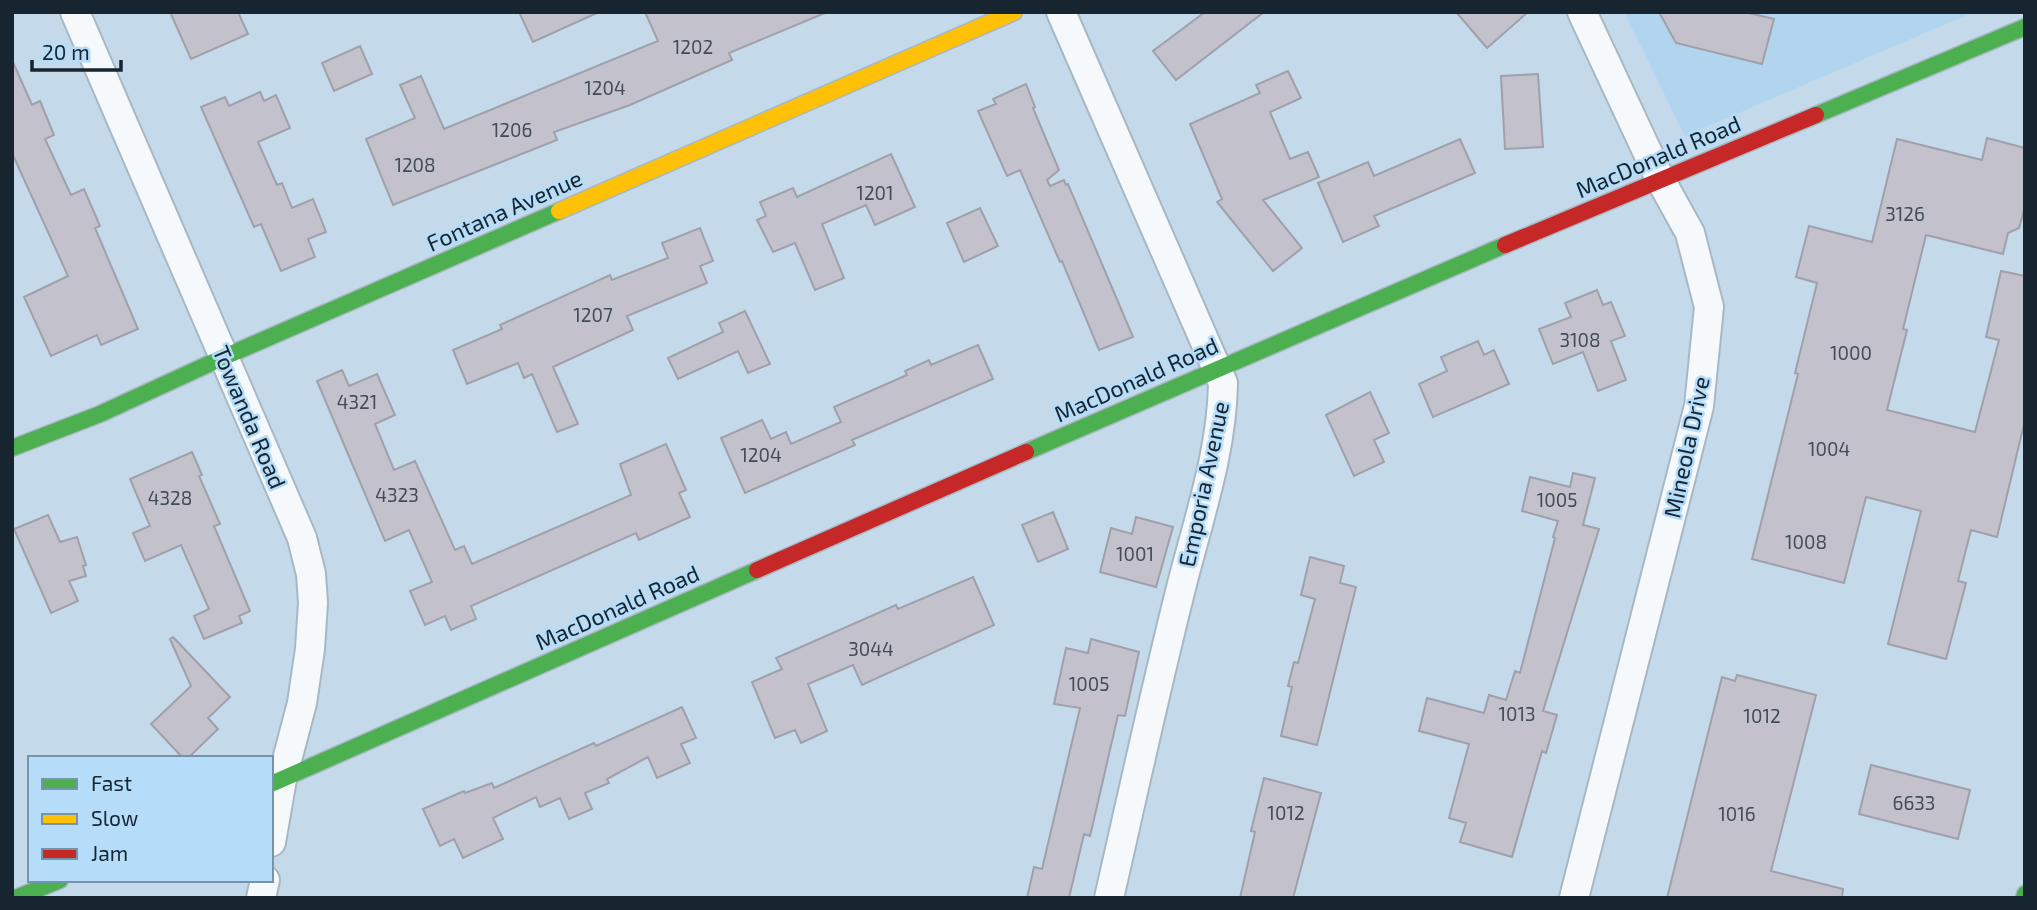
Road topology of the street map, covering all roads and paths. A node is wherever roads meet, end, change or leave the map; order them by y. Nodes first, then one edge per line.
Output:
1 (75, 12) edge
2 (1014, 12) edge
3 (1061, 12) edge
4 (1582, 12) edge
5 (2025, 27) edge
6 (1660, 179) junction
7 (224, 358) junction
8 (1217, 368) junction
9 (12, 448) edge
10 (277, 781) edge
11 (273, 822) edge
12 (55, 882) edge
13 (16, 898) edge
14 (1109, 898) edge
15 (1574, 898) edge

1 - 7 street, Towanda Road
2 - 7 street, Fontana Avenue
3 - 8 street, Emporia Avenue
4 - 6 street, Mineola Drive
5 - 6 street, MacDonald Road
6 - 8 street, MacDonald Road
6 - 15 street, Mineola Drive
7 - 9 street, Fontana Avenue
7 - 10 street, Towanda Road
8 - 10 street, MacDonald Road
8 - 14 street, Emporia Avenue
10 - 11 street, Towanda Road
12 - 13 street

